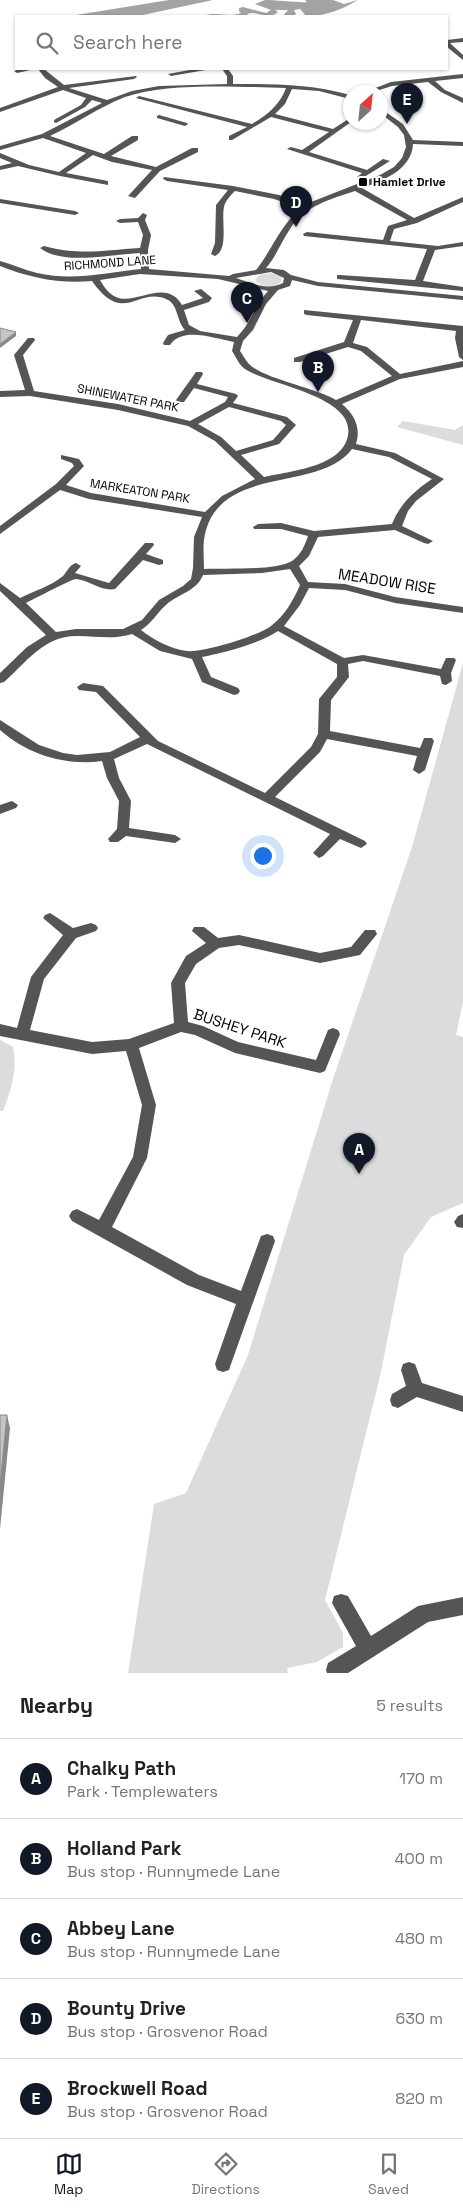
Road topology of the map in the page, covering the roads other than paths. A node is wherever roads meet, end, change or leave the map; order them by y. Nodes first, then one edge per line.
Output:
1 (463, 40) edge
2 (448, 43) edge
3 (448, 44) edge
4 (463, 58) edge
5 (42, 70) edge
6 (129, 70) dead end
7 (201, 70) edge
8 (226, 70) edge
9 (171, 74) dead end
10 (463, 76) edge
11 (429, 79) junction
12 (388, 85) edge
13 (230, 86) junction
14 (290, 86) junction
15 (62, 87) junction
16 (343, 96) edge
17 (91, 97) junction
18 (139, 98) dead end
19 (463, 101) edge
20 (107, 102) junction
21 (0, 110) edge
22 (188, 110) junction
23 (270, 114) junction
24 (388, 115) edge
25 (159, 118) dead end
26 (171, 120) junction
27 (56, 121) dead end
28 (185, 124) dead end
29 (343, 125) edge
30 (251, 126) junction
31 (334, 131) junction
32 (15, 136) dead end
33 (44, 136) junction
34 (135, 138) dead end
35 (232, 138) dead end
36 (0, 140) edge
37 (410, 142) junction
38 (463, 144) edge
39 (0, 148) edge
40 (16, 148) dead end
41 (291, 149) dead end
42 (195, 150) dead end
43 (92, 152) junction
44 (303, 152) junction
45 (0, 154) edge
46 (104, 157) junction
47 (386, 162) dead end
48 (17, 164) junction
49 (0, 168) edge
50 (157, 169) junction
51 (368, 173) junction
52 (60, 174) junction
53 (359, 178) dead end
54 (167, 179) dead end
55 (105, 183) dead end
56 (233, 188) junction
57 (356, 188) junction
58 (132, 196) dead end
59 (0, 201) edge
60 (461, 202) edge
61 (307, 207) junction
62 (68, 220) dead end
63 (414, 220) junction
64 (120, 221) dead end
65 (306, 234) dead end
66 (386, 242) junction
67 (463, 244) edge
68 (432, 248) junction
69 (144, 250) junction
70 (34, 252) dead end
71 (275, 253) junction
72 (215, 254) dead end
73 (0, 263) edge
74 (260, 270) junction
75 (18, 271) junction
76 (145, 271) junction
77 (284, 274) junction
78 (0, 275) edge
79 (340, 277) dead end
80 (96, 279) junction
81 (248, 279) junction
82 (418, 283) junction
83 (318, 284) junction
84 (257, 288) junction
85 (279, 288) junction
86 (463, 289) edge
87 (198, 291) dead end
88 (463, 298) edge
89 (262, 303) junction
90 (180, 308) junction
91 (308, 312) dead end
92 (357, 319) junction
93 (462, 329) edge
94 (191, 331) junction
95 (31, 340) dead end
96 (239, 340) junction
97 (167, 343) dead end
98 (348, 344) junction
99 (463, 357) edge
100 (463, 364) edge
101 (314, 365) dead end
102 (198, 374) dead end
103 (398, 377) junction
104 (192, 385) junction
105 (30, 393) junction
106 (0, 394) edge
107 (181, 400) dead end
108 (336, 403) junction
109 (228, 404) junction
110 (191, 424) junction
111 (350, 446) junction
112 (235, 454) junction
113 (64, 457) dead end
114 (262, 480) junction
115 (58, 486) junction
116 (207, 515) junction
117 (258, 527) dead end
118 (396, 527) junction
119 (0, 531) edge
120 (314, 534) junction
121 (428, 540) dead end
122 (149, 545) dead end
123 (141, 556) junction
124 (159, 562) dead end
125 (293, 565) junction
126 (76, 566) dead end
127 (199, 572) junction
128 (70, 577) junction
129 (306, 585) junction
130 (0, 586) edge
131 (19, 602) junction
132 (463, 610) edge
133 (278, 627) junction
134 (134, 630) junction
135 (53, 635) junction
136 (196, 656) junction
137 (450, 660) dead end
138 (342, 662) junction
139 (0, 679) edge
140 (83, 687) dead end
141 (225, 700) dead end
142 (2, 730) edge
143 (324, 734) junction
144 (148, 738) junction
145 (428, 740) dead end
146 (423, 754) junction
147 (107, 757) junction
148 (419, 770) dead end
149 (267, 798) junction
150 (338, 833) junction
151 (175, 839) dead end
152 (361, 844) dead end
153 (319, 853) dead end
154 (50, 918) dead end
155 (91, 928) dead end
156 (198, 931) dead end
157 (71, 934) junction
158 (370, 934) dead end
159 (216, 943) junction
160 (181, 1026) junction
161 (0, 1030) edge
162 (22, 1034) junction
163 (333, 1034) dead end
164 (131, 1045) junction
165 (77, 1216) dead end
166 (102, 1230) junction
167 (266, 1241) dead end
168 (245, 1300) junction
169 (224, 1364) dead end
170 (409, 1370) dead end
171 (416, 1388) junction
172 (398, 1400) dead end
173 (463, 1404) edge
174 (341, 1603) dead end
175 (463, 1606) edge
176 (368, 1648) junction
177 (335, 1670) dead end

1 - 2 street
3 - 4 street
5 - 15 street
6 - 15 street
7 - 9 street
8 - 13 street
10 - 11 street
11 - 12 street
11 - 19 street
13 - 14 street
13 - 20 street
14 - 16 street
14 - 23 street
15 - 17 street
15 - 21 street
17 - 20 street
17 - 27 street
18 - 22 street
20 - 33 street
22 - 26 street
22 - 30 street
23 - 30 street
23 - 31 street
24 - 37 street
25 - 26 street
26 - 28 street
29 - 31 street
30 - 35 street
31 - 44 street
32 - 36 street
33 - 39 street
33 - 43 street
34 - 46 street
37 - 38 street
37 - 57 street
40 - 45 street
41 - 44 street
42 - 50 street
43 - 46 street
43 - 52 street
44 - 51 street
45 - 48 street
46 - 50 street
47 - 51 street
48 - 49 street
48 - 52 street
50 - 58 street
51 - 53 street
52 - 55 street
54 - 56 street
56 - 61 street
56 - 72 street
57 - 61 street
57 - 63 street
59 - 62 street
60 - 63 street
61 - 71 street
63 - 66 street
64 - 69 street
65 - 66 street
66 - 68 street
67 - 68 street
68 - 82 street
69 - 70 street
69 - 76 street
71 - 74 street
71 - 77 street
73 - 75 street, RICHMOND LANE
74 - 77 street
74 - 81 street
75 - 78 street
75 - 80 street, RICHMOND LANE
76 - 80 street, RICHMOND LANE
76 - 81 street, RICHMOND LANE
77 - 83 street
77 - 85 street
79 - 82 street
80 - 90 street
81 - 84 street, RICHMOND LANE
82 - 86 street
83 - 85 street
83 - 88 street
84 - 85 street
84 - 89 street
85 - 89 street
87 - 90 street
89 - 96 street
90 - 94 street
91 - 92 street
92 - 93 street
92 - 98 street
93 - 99 street
94 - 96 street
94 - 97 street
95 - 105 street
96 - 108 street
98 - 101 street
98 - 103 street
100 - 103 street
102 - 104 street
103 - 108 street
104 - 107 street
104 - 109 street
105 - 106 street, SHINEWATER PARK
105 - 110 street, SHINEWATER PARK
108 - 111 street
109 - 110 street
109 - 112 street
110 - 112 street, SHINEWATER PARK
111 - 114 street
111 - 118 street
112 - 114 street, SHINEWATER PARK
113 - 115 street
114 - 116 street
115 - 116 street, MARKEATON PARK
115 - 119 street
116 - 127 street
117 - 120 street
118 - 120 street
118 - 121 street
120 - 125 street
122 - 123 street
123 - 124 street
123 - 128 street
125 - 127 street
125 - 129 street
126 - 128 street
127 - 134 street
128 - 131 street
129 - 132 street, MEADOW RISE
129 - 133 street
130 - 131 street
131 - 135 street
133 - 136 street
133 - 138 street
134 - 135 street
134 - 136 street
135 - 139 street
136 - 141 street
137 - 138 street
138 - 143 street
140 - 144 street
142 - 147 street
143 - 146 street
143 - 149 street
144 - 147 street
144 - 149 street
145 - 146 street
146 - 148 street
147 - 151 street
149 - 150 street
150 - 152 street
150 - 153 street
154 - 157 street
155 - 157 street
156 - 159 street
157 - 162 street
158 - 159 street
159 - 160 street
160 - 163 street, BUSHEY PARK
160 - 164 street, BUSHEY PARK
161 - 162 street, BUSHEY PARK
162 - 164 street, BUSHEY PARK
164 - 166 street
165 - 166 street
166 - 168 street
167 - 168 street
168 - 169 street
170 - 171 street
171 - 172 street
171 - 173 street
174 - 176 street
175 - 176 street
176 - 177 street

